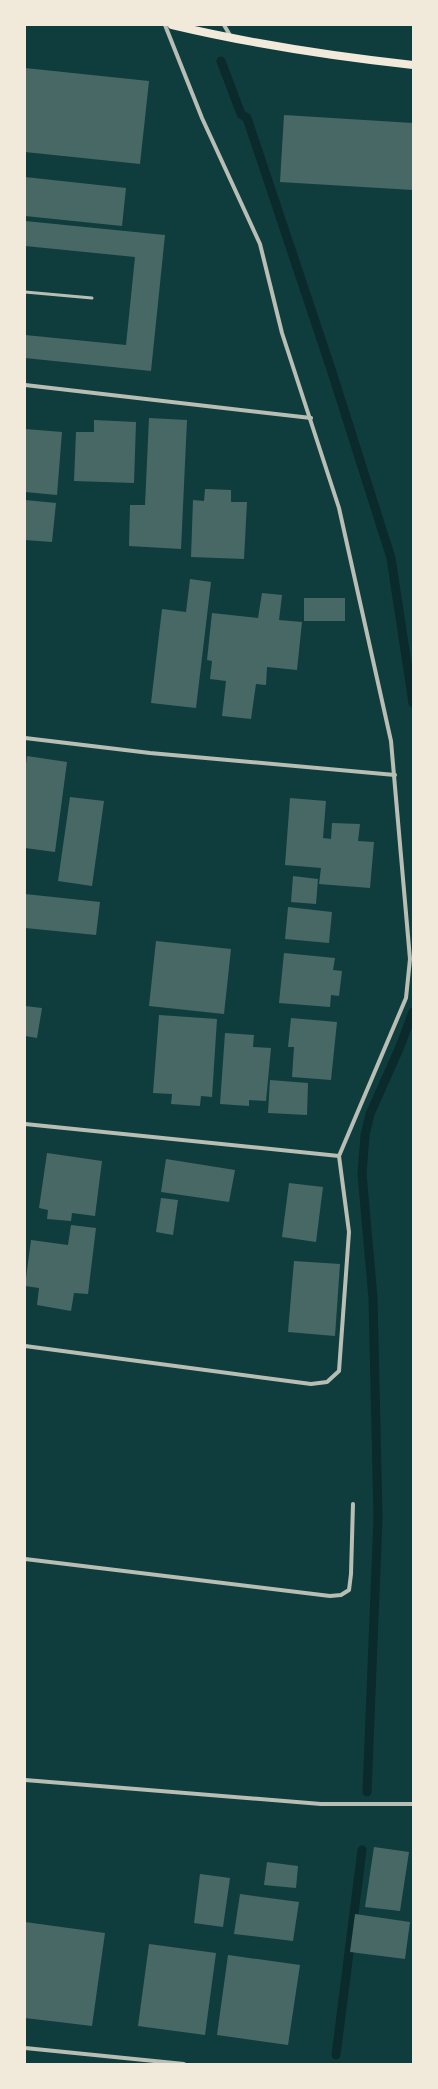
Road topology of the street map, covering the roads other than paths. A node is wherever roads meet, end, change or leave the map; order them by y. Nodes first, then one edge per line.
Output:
1 (165, 25) edge
2 (172, 25) edge
3 (224, 25) edge
4 (232, 39) junction
5 (413, 65) edge
6 (25, 292) edge
7 (92, 298) dead end
8 (25, 385) edge
9 (311, 418) junction
10 (25, 738) edge
11 (395, 775) junction
12 (25, 1124) edge
13 (339, 1156) junction
14 (25, 1346) edge
15 (353, 1504) dead end
16 (25, 1559) edge
17 (25, 1780) edge
18 (413, 1804) edge
19 (25, 2048) edge
20 (184, 2064) edge

1 - 9 street
2 - 4 main road
3 - 4 street
4 - 5 main road
6 - 7 lane
8 - 9 street
9 - 11 street
10 - 11 street
11 - 13 street
12 - 13 street
13 - 14 street
15 - 16 street
17 - 18 street
19 - 20 street

